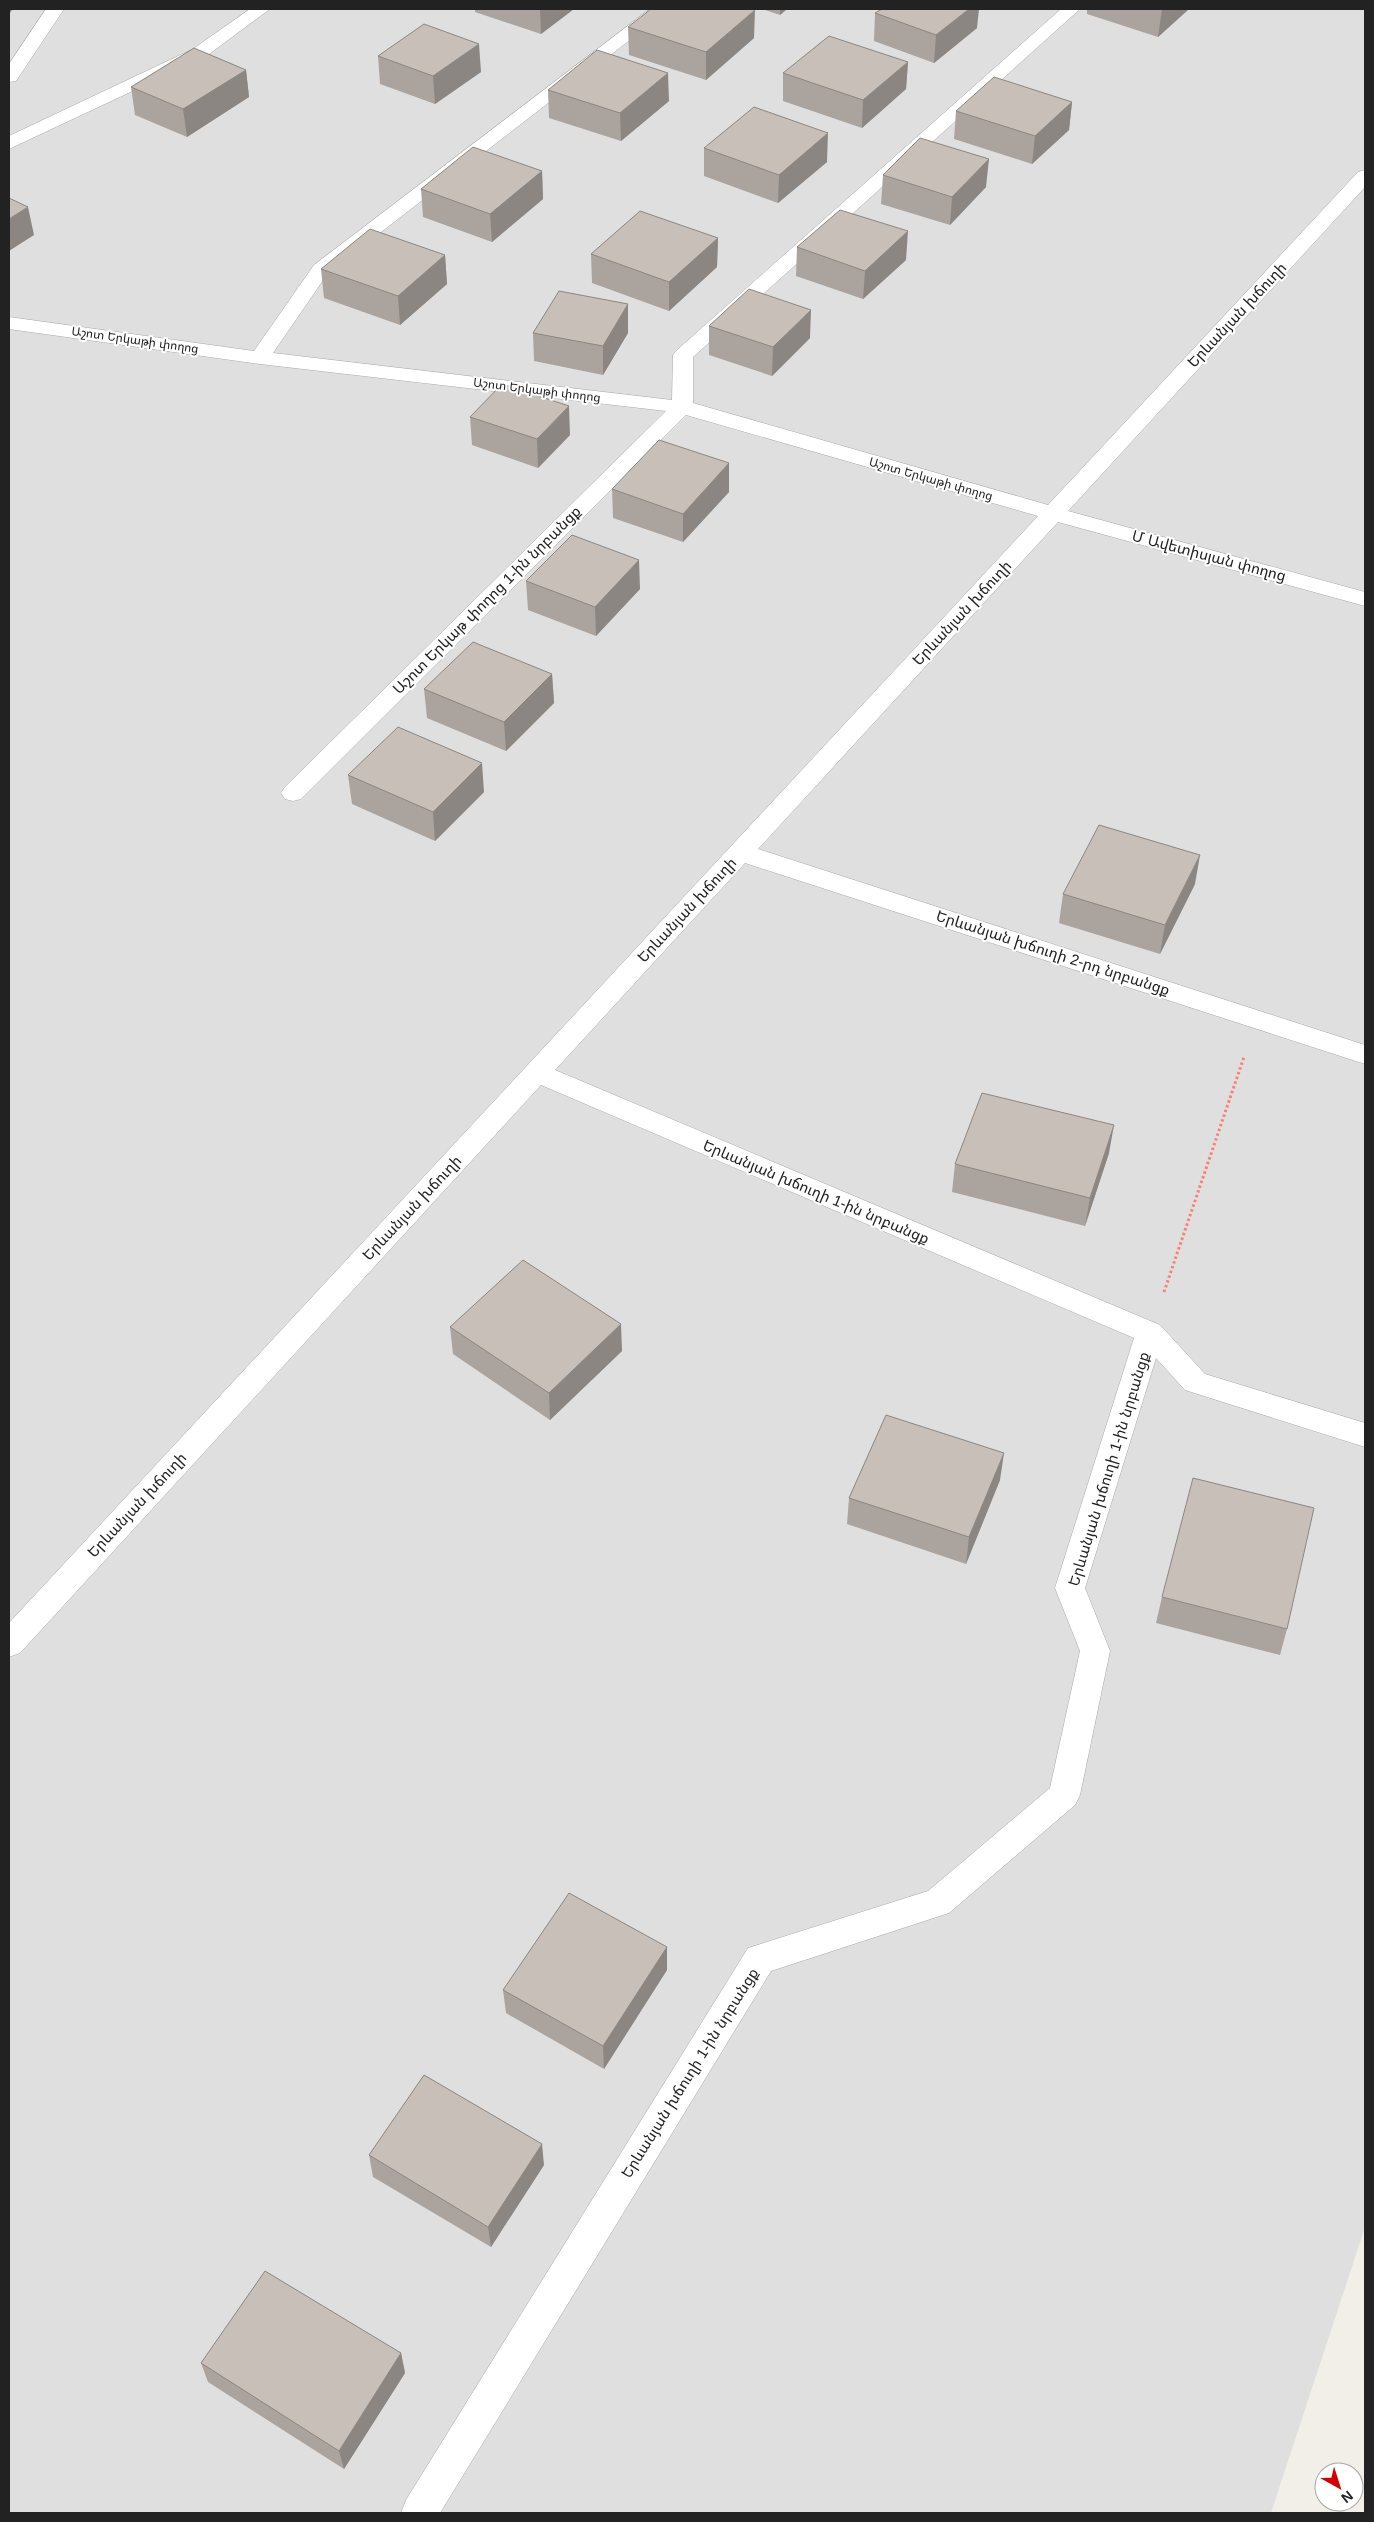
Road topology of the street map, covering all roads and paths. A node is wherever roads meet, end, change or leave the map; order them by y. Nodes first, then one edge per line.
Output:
1 (55, 9) edge
2 (261, 9) edge
3 (661, 9) edge
4 (1071, 9) edge
5 (9, 78) edge
6 (9, 143) edge
7 (1365, 176) edge
8 (9, 322) edge
9 (260, 358) junction
10 (682, 407) junction
11 (1054, 514) junction
12 (1365, 599) edge
13 (293, 793) dead end
14 (740, 852) junction
15 (1257, 1019) junction
16 (1365, 1055) edge
17 (537, 1074) junction
18 (1150, 1333) junction
19 (1365, 1435) edge
20 (9, 1644) edge
21 (419, 2513) edge

1 - 5 street
2 - 6 street
3 - 9 street
4 - 10 street
7 - 11 street, Երևանյան խճուղի
8 - 9 street, Աշոտ Երկաթի փողոց
9 - 10 street, Աշոտ Երկաթի փողոց
10 - 11 street, Աշոտ Երկաթի փողոց
10 - 13 street, Աշոտ Երկաթ փողոց 1-ին նրբանցք
11 - 12 street, Մ Ավետիսյան փողոց
11 - 14 street, Երևանյան խճուղի
14 - 15 street, Երևանյան խճուղի 2-րդ նրբանցք
14 - 17 street, Երևանյան խճուղի
15 - 16 street, Երևանյան խճուղի 2-րդ նրբանցք
15 - 18 path
17 - 18 street, Երևանյան խճուղի 1-ին նրբանցք
17 - 20 street, Երևանյան խճուղի
18 - 19 street, Երևանյան խճուղի 1-ին նրբանցք
18 - 21 street, Երևանյան խճուղի 1-ին նրբանցք

